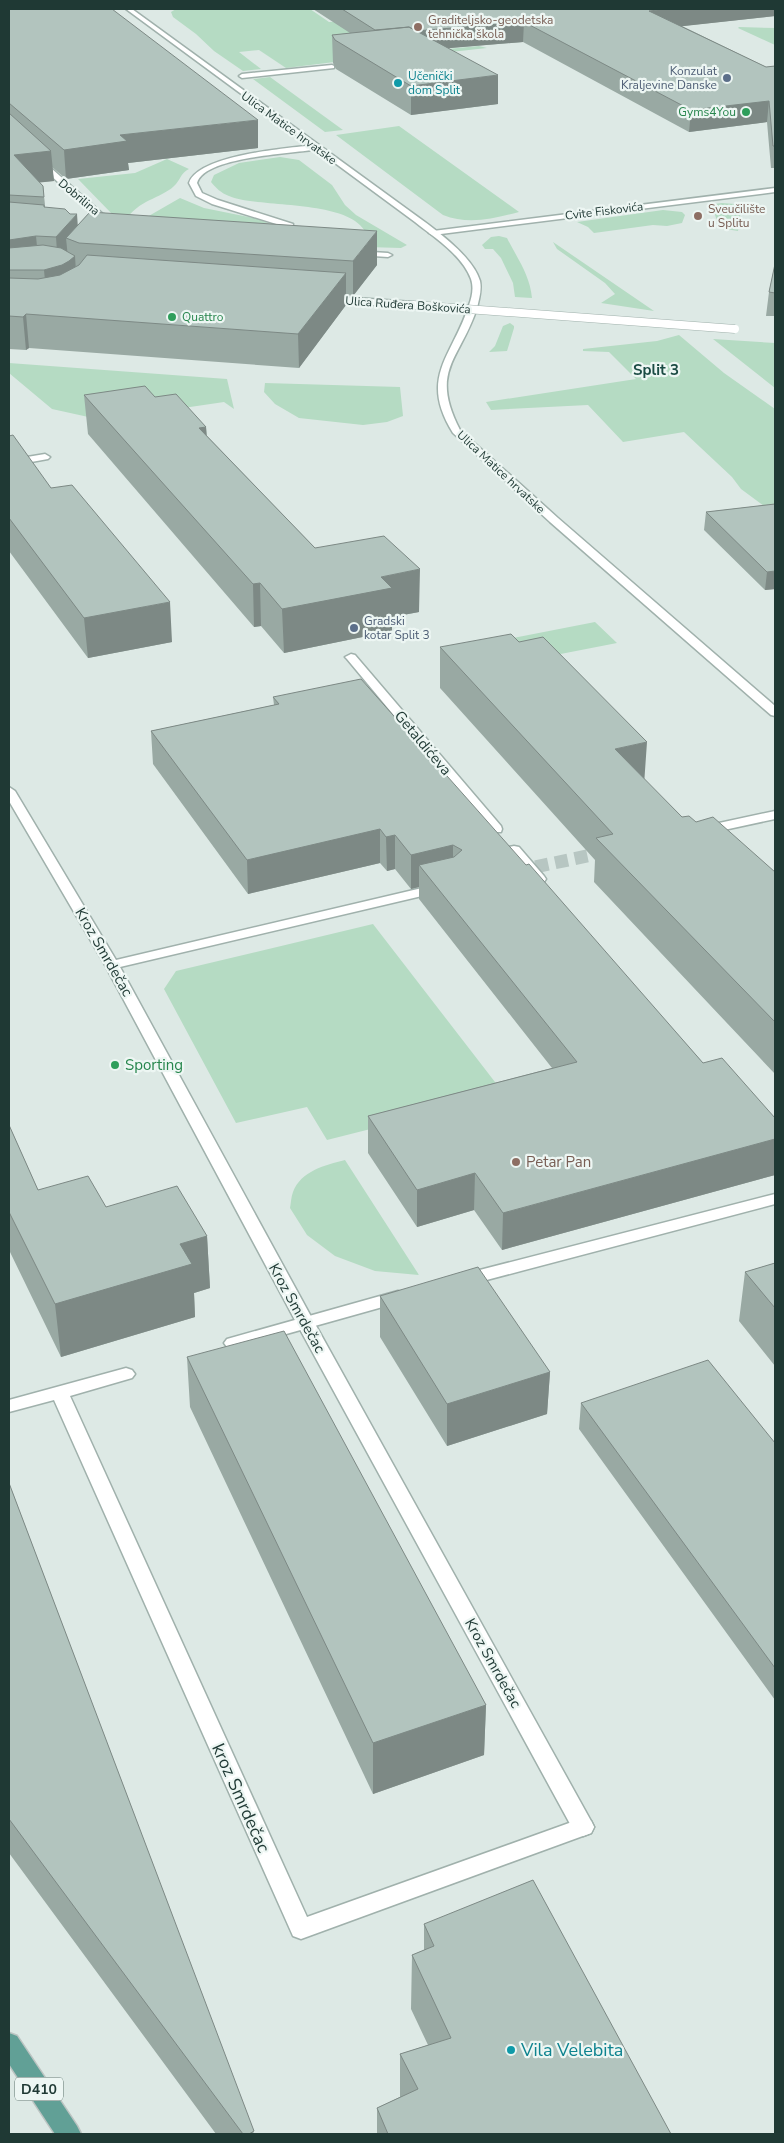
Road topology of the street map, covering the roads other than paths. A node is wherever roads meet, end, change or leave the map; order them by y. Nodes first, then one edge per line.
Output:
1 (129, 9) edge
2 (332, 67) dead end
3 (242, 76) dead end
4 (9, 133) edge
5 (315, 147) junction
6 (775, 190) edge
7 (128, 222) edge
8 (434, 233) junction
9 (284, 248) edge
10 (352, 252) edge
11 (388, 255) dead end
12 (318, 299) edge
13 (735, 329) dead end
14 (46, 457) dead end
15 (9, 463) edge
16 (351, 657) dead end
17 (775, 712) edge
18 (9, 791) edge
19 (775, 815) edge
20 (724, 826) edge
21 (496, 829) edge
22 (514, 850) edge
23 (453, 885) edge
24 (549, 891) edge
25 (112, 965) junction
26 (775, 1199) edge
27 (449, 1284) edge
28 (410, 1294) edge
29 (305, 1322) junction
30 (233, 1343) edge
31 (126, 1374) dead end
32 (59, 1392) junction
33 (9, 1406) edge
34 (583, 1827) joint
35 (9, 2044) edge
36 (69, 2134) edge

1 - 5 street, Ulica Matice hrvatske
2 - 3 street
4 - 7 street, Dobrilina
5 - 8 street, Ulica Matice hrvatske
5 - 9 street
6 - 8 street, Cvite Fiskovića
8 - 17 street, Ulica Matice hrvatske
10 - 11 street
12 - 13 street, Ulica Ruđera Boškovića, bridge
14 - 15 street
16 - 21 street, Getaldićeva
18 - 25 street, Kroz Smrdečac
19 - 20 street
22 - 24 street
23 - 25 street
25 - 29 street, Kroz Smrdečac
26 - 27 street
28 - 29 street
29 - 30 street
29 - 34 street, Kroz Smrdečac
31 - 32 street
32 - 33 street
32 - 34 street, kroz Smrdečac
35 - 36 main road, D410

